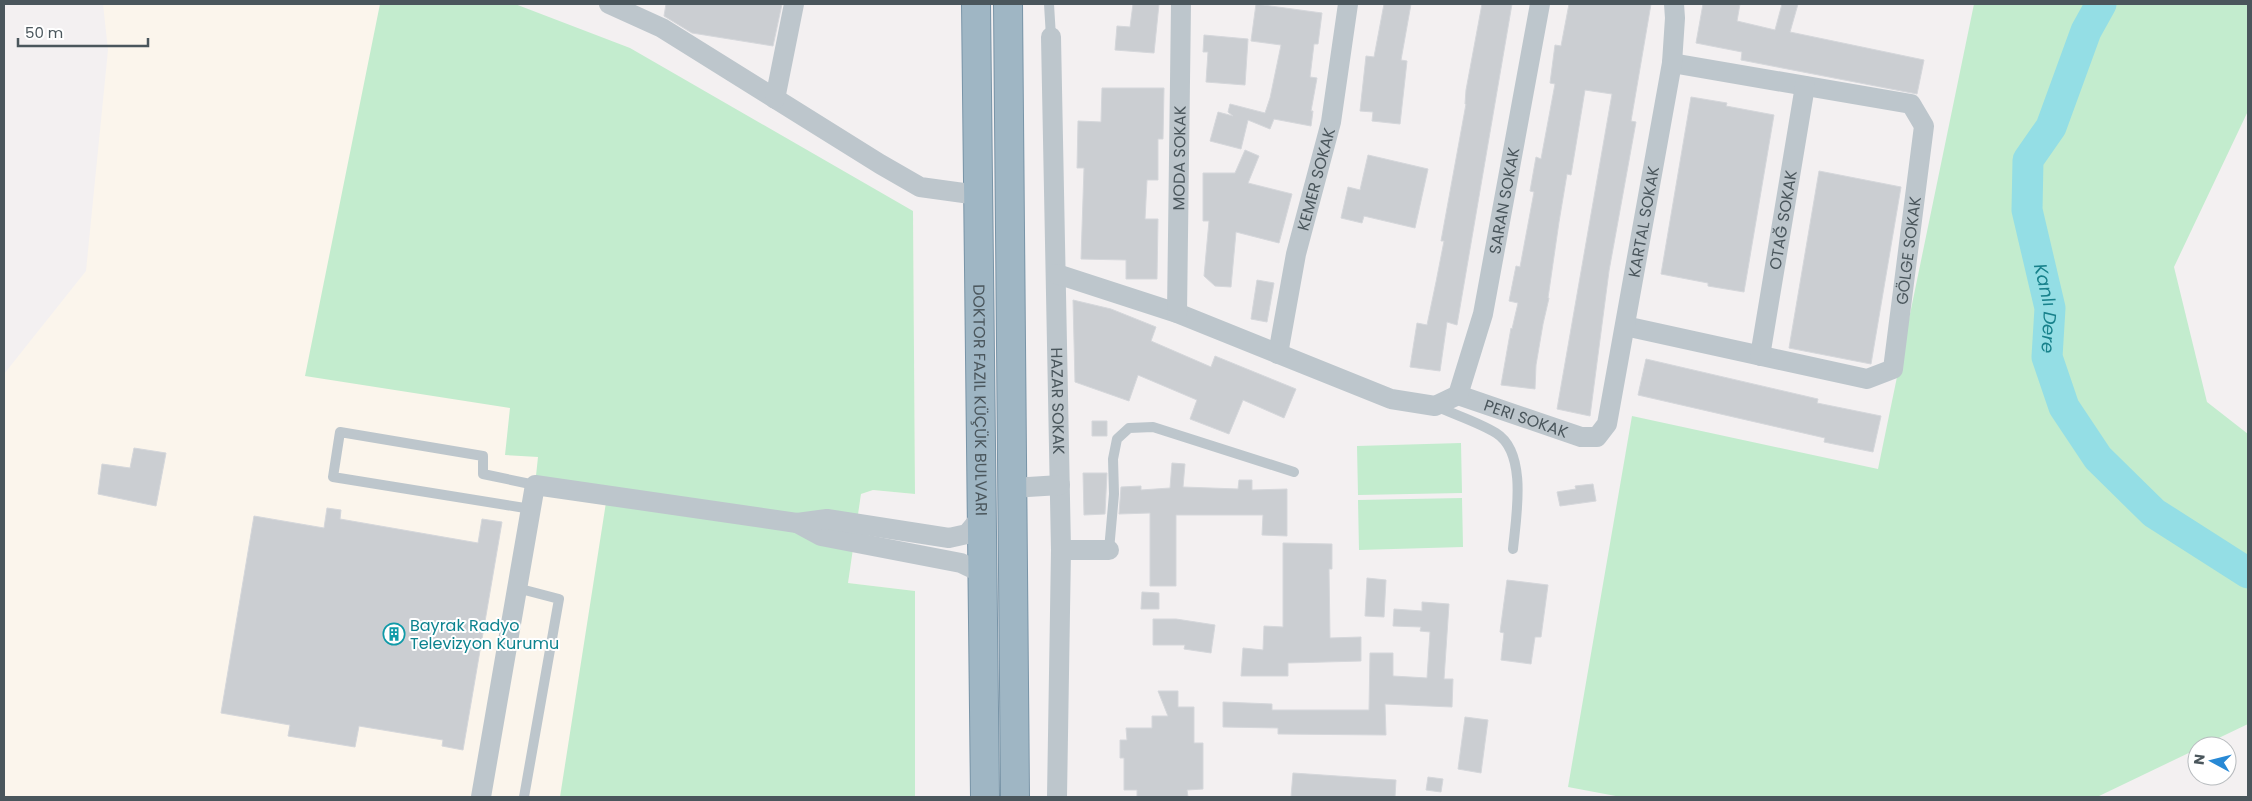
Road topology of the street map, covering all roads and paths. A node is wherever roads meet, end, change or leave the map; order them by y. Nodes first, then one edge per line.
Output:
1 (610, 4) edge
2 (794, 4) edge
3 (976, 4) edge
4 (1008, 4) edge
5 (1049, 4) edge
6 (1181, 4) edge
7 (1348, 4) edge
8 (1540, 4) edge
9 (1674, 4) edge
10 (1051, 37) joint
11 (1672, 63) junction
12 (1806, 86) junction
13 (775, 99) junction
14 (978, 195) junction
15 (1057, 274) junction
16 (1177, 313) junction
17 (1625, 326) junction
18 (1278, 354) junction
19 (1760, 356) junction
20 (1458, 395) junction
21 (1435, 406) junction
22 (1597, 437) joint
23 (1294, 472) dead end
24 (535, 485) junction
25 (1060, 486) junction
26 (1012, 488) junction
27 (531, 509) junction
28 (981, 517) junction
29 (797, 523) junction
30 (1061, 550) junction
31 (1109, 550) joint
32 (1514, 550) dead end
33 (982, 573) junction
34 (517, 588) junction
35 (481, 797) edge
36 (524, 797) edge
37 (985, 797) edge
38 (1015, 797) edge
39 (1057, 797) edge

1 - 13 street
2 - 13 street
3 - 14 highway
4 - 26 highway
5 - 10 lane, HAZAR SOKAK
6 - 16 street, MODA SOKAK
7 - 18 street, KEMER SOKAK
8 - 20 street, SARAN SOKAK
9 - 11 street, KARTAL SOKAK
10 - 15 street, HAZAR SOKAK
11 - 12 street, GÖLGE SOKAK
11 - 17 street, KARTAL SOKAK
12 - 19 street, OTAĞ SOKAK
12 - 19 street, GÖLGE SOKAK
13 - 14 street
14 - 28 highway
15 - 16 street
15 - 25 street, HAZAR SOKAK
16 - 18 street
17 - 19 street, GÖLGE SOKAK
17 - 22 street, KARTAL SOKAK
18 - 21 street
20 - 21 street
20 - 22 street, PERI SOKAK
21 - 32 lane
23 - 31 lane
24 - 27 street
24 - 27 lane
24 - 29 street
25 - 26 street
25 - 30 street, HAZAR SOKAK
26 - 38 highway
27 - 34 street
28 - 29 street
28 - 33 highway
29 - 33 street
30 - 31 street
30 - 39 street, HAZAR SOKAK
33 - 37 highway
34 - 35 street
34 - 36 lane

